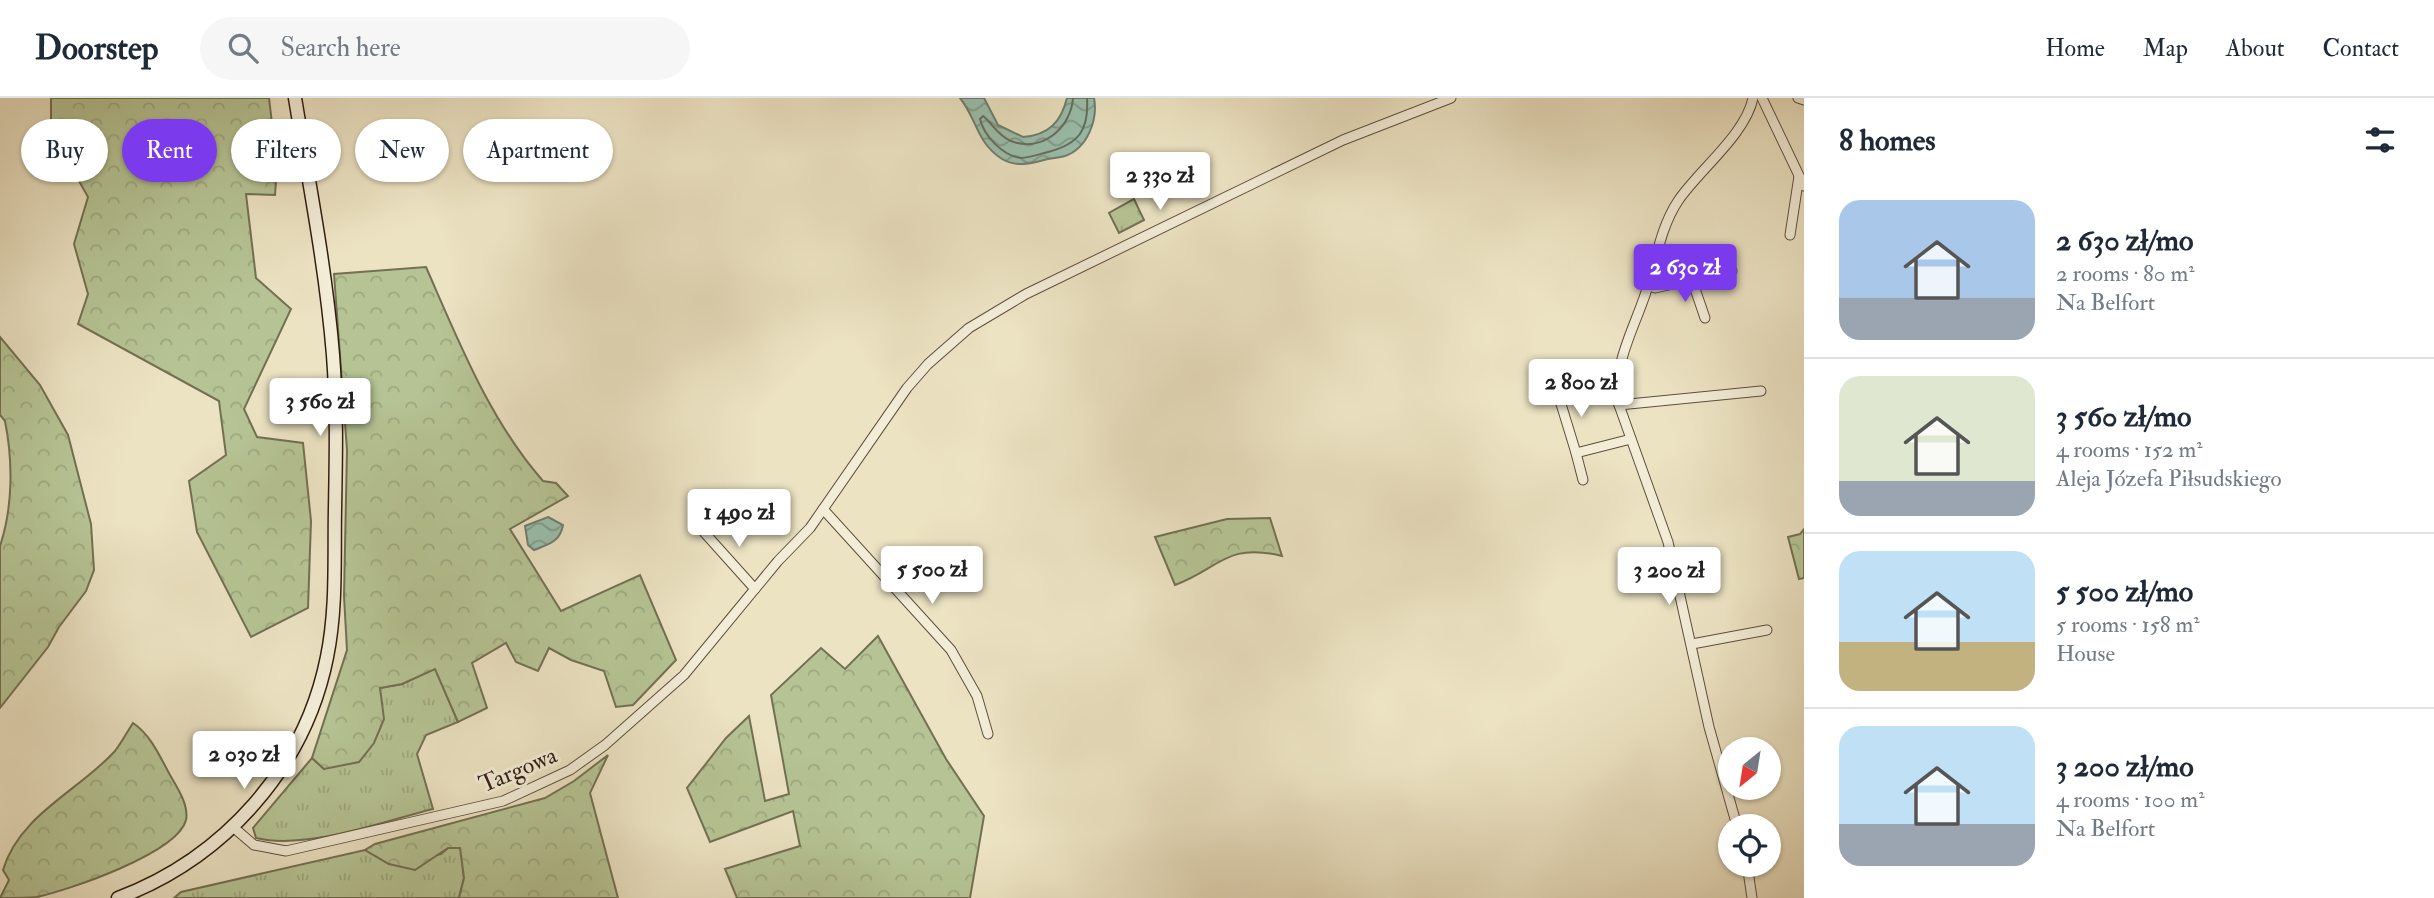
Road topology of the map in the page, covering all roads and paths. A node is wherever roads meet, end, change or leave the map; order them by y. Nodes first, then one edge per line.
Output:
1 (295, 98) edge
2 (1451, 98) edge
3 (1753, 98) edge
4 (1762, 98) edge
5 (1798, 98) edge
6 (1804, 100) edge
7 (1799, 176) junction
8 (1804, 187) edge
9 (1790, 235) dead end
10 (1732, 271) dead end
11 (1692, 280) junction
12 (1648, 285) junction
13 (1705, 318) dead end
14 (1550, 368) dead end
15 (1760, 391) dead end
16 (1619, 405) junction
17 (1630, 439) junction
18 (1576, 453) junction
19 (1583, 480) dead end
20 (823, 509) junction
21 (703, 531) dead end
22 (755, 589) junction
23 (1767, 630) dead end
24 (1692, 644) junction
25 (988, 734) dead end
26 (1734, 814) edge
27 (233, 827) junction
28 (1749, 877) edge
29 (118, 898) edge
30 (1752, 898) edge

1 - 27 main road
2 - 20 street, Targowa
3 - 12 street
4 - 7 street
5 - 6 street
7 - 8 street
7 - 9 street
10 - 11 street
11 - 12 street
11 - 13 street
12 - 16 street
14 - 18 street
15 - 16 street
16 - 17 street
17 - 18 street
17 - 24 street
18 - 19 street
20 - 22 street, Targowa
20 - 25 street
21 - 22 street
22 - 27 street, Targowa
23 - 24 street
24 - 26 street
27 - 29 main road
28 - 30 street

